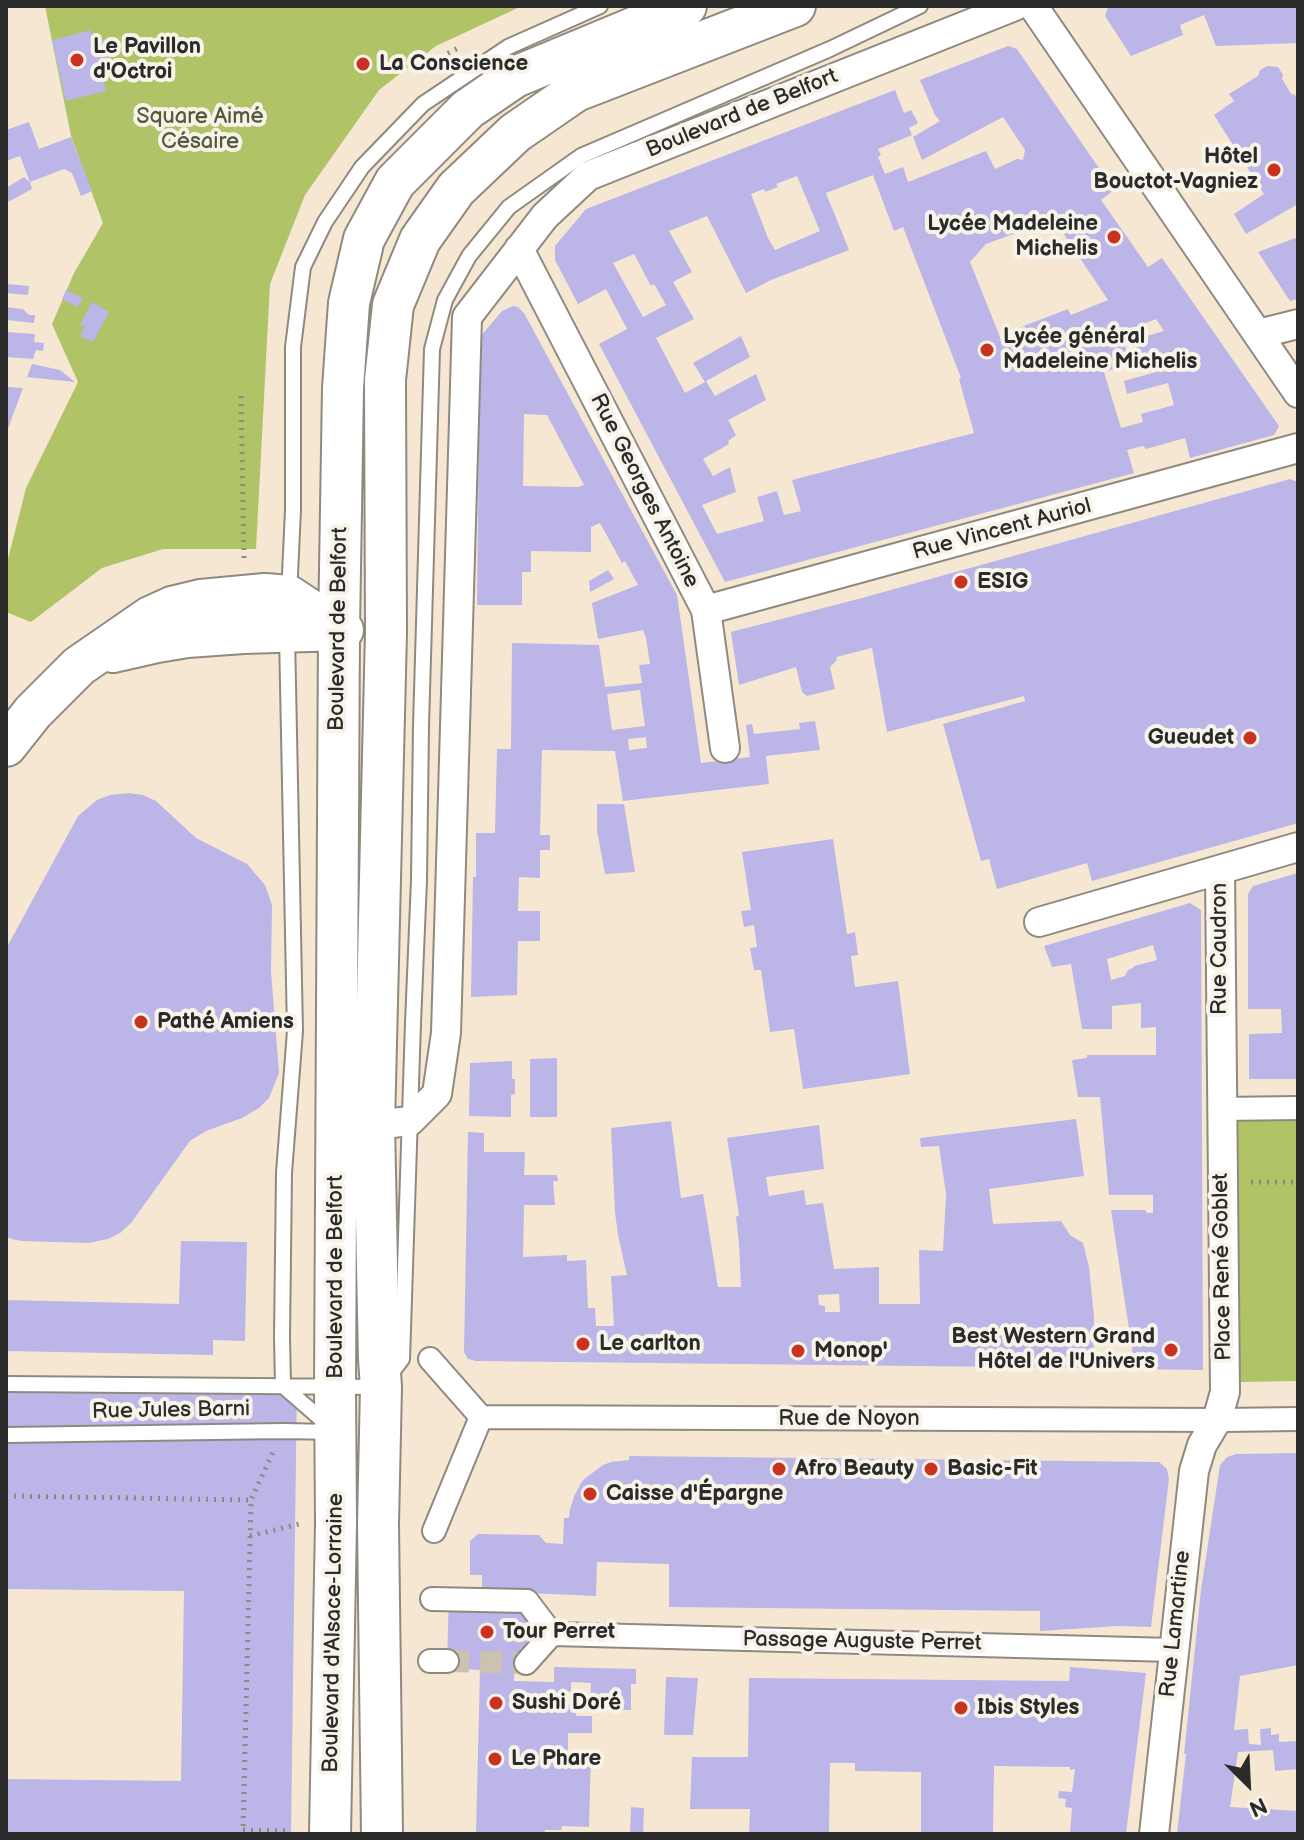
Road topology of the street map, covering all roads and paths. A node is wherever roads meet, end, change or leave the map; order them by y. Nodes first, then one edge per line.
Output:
1 (600, 6) edge
2 (686, 6) edge
3 (795, 6) edge
4 (920, 6) edge
5 (1015, 6) edge
6 (1033, 6) edge
7 (519, 249) junction
8 (1298, 324) edge
9 (1258, 334) junction
10 (1298, 393) edge
11 (241, 396) dead end
12 (1298, 448) edge
13 (284, 610) junction
14 (706, 610) junction
15 (339, 629) junction
16 (386, 632) junction
17 (6, 746) edge
18 (725, 748) dead end
19 (1298, 847) edge
20 (1220, 870) junction
21 (1039, 922) dead end
22 (1298, 1108) edge
23 (1221, 1109) junction
24 (392, 1123) junction
25 (1222, 1182) junction
26 (1298, 1182) edge
27 (430, 1359) dead end
28 (6, 1384) edge
29 (283, 1386) junction
30 (354, 1405) junction
31 (481, 1417) junction
32 (1298, 1419) edge
33 (1217, 1420) junction
34 (6, 1435) edge
35 (379, 1456) joint
36 (6, 1496) edge
37 (305, 1522) dead end
38 (434, 1531) dead end
39 (250, 1536) junction
40 (432, 1599) dead end
41 (552, 1634) junction
42 (1173, 1650) junction
43 (526, 1663) dead end
44 (291, 1831) dead end
45 (243, 1832) edge
46 (330, 1834) edge
47 (382, 1834) edge
48 (1154, 1834) edge

1 - 13 lane
2 - 15 main road, Boulevard de Belfort
3 - 16 main road, Boulevard de Belfort
4 - 24 lane
5 - 7 street, Boulevard de Belfort
6 - 9 street
7 - 14 street, Rue Georges Antoine
7 - 24 street, Boulevard de Belfort
8 - 9 street
9 - 10 street
11 - 13 path
12 - 14 street, Rue Vincent Auriol
13 - 15 main road
13 - 17 main road
13 - 29 lane
14 - 18 street, Rue Georges Antoine
15 - 16 main road
15 - 30 main road, Boulevard de Belfort
16 - 24 main road, Boulevard de Belfort
19 - 20 street, Rue Caudron
20 - 21 street
20 - 23 street, Rue Caudron
22 - 23 street
23 - 25 street, Place René Goblet
24 - 30 main road, Boulevard de Belfort
25 - 26 path
25 - 33 street, Place René Goblet
27 - 31 street
28 - 29 lane, Rue Jules Barni
29 - 30 lane
29 - 30 lane, Rue Jules Barni
30 - 34 lane, Rue Jules Barni
30 - 35 main road, Boulevard de Belfort
30 - 46 main road, Boulevard d'Alsace-Lorraine
31 - 33 street, Rue de Noyon
31 - 38 street
32 - 33 street
33 - 42 street, Rue Lamartine
35 - 47 main road, Boulevard d'Alsace-Lorraine
36 - 39 path
37 - 39 path
39 - 45 path
40 - 41 street
41 - 42 street, Passage Auguste Perret
41 - 43 street
42 - 48 street, Rue Lamartine
44 - 45 path

